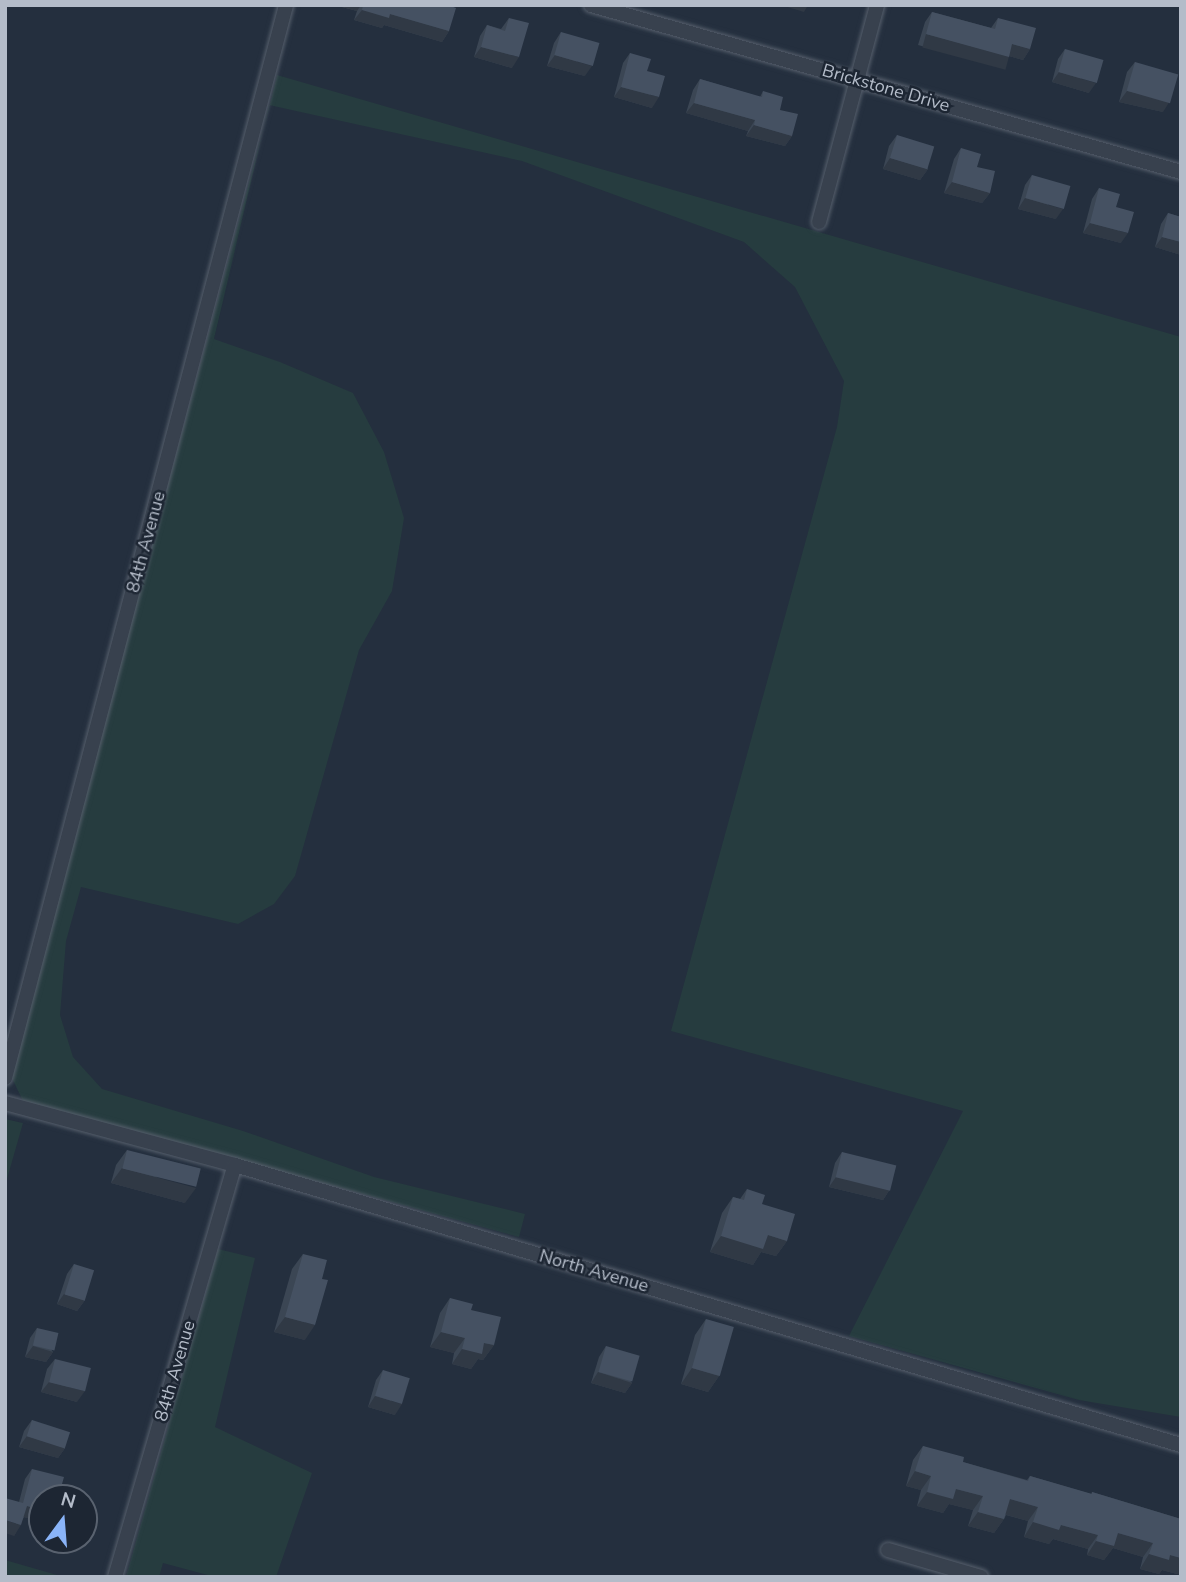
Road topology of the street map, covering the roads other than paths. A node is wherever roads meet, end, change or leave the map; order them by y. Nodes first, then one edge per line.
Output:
1 (286, 5) edge
2 (591, 5) edge
3 (877, 5) edge
4 (856, 79) junction
5 (1181, 172) edge
6 (819, 222) dead end
7 (5, 1078) edge
8 (5, 1103) edge
9 (235, 1165) junction
10 (1181, 1445) edge
11 (888, 1550) dead end
12 (116, 1577) edge
13 (981, 1577) edge

1 - 7 street, 84th Avenue
2 - 4 street, Brickstone Drive
3 - 4 street
4 - 5 street, Brickstone Drive
4 - 6 street
8 - 9 street, North Avenue
9 - 10 street, North Avenue
9 - 12 street, 84th Avenue
11 - 13 street

